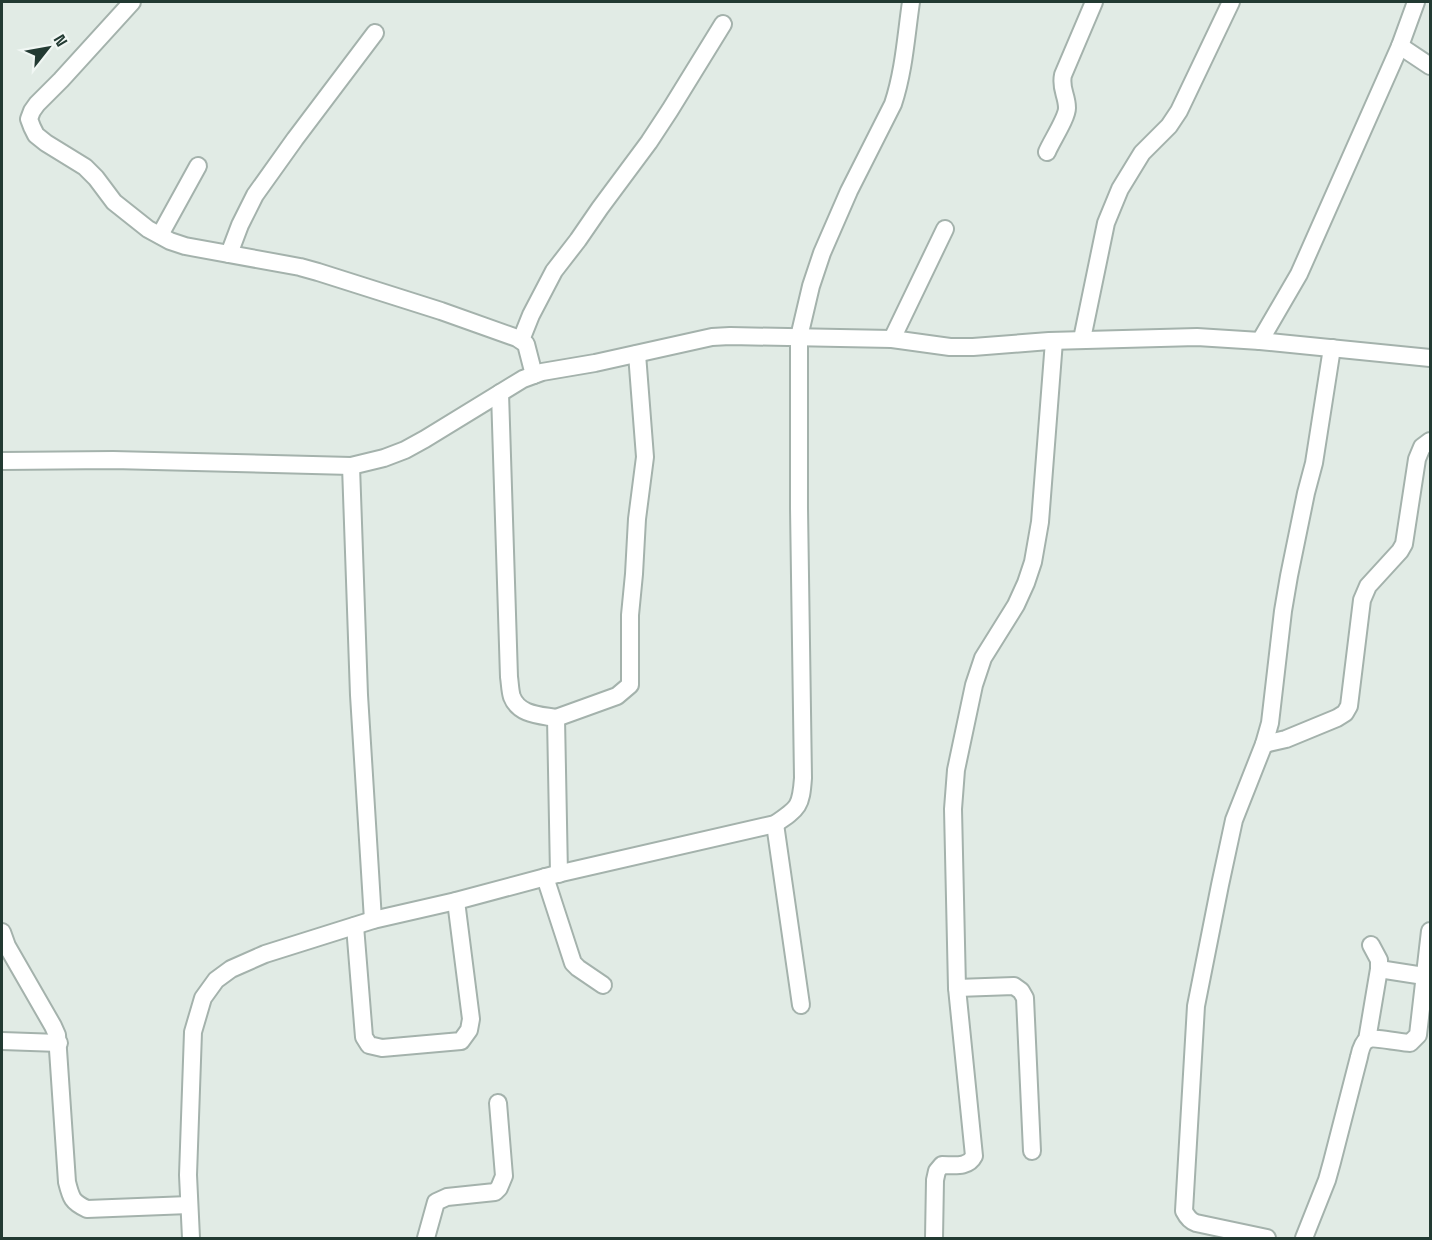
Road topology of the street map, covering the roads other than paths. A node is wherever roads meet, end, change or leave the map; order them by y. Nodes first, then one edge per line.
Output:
1 (132, 2) edge
2 (911, 2) edge
3 (1094, 2) edge
4 (1231, 2) edge
5 (1416, 2) edge
6 (723, 24) dead end
7 (375, 33) dead end
8 (1400, 46) junction
9 (1431, 66) edge
10 (1047, 152) dead end
11 (198, 166) dead end
12 (945, 229) dead end
13 (160, 235) junction
14 (229, 254) junction
15 (799, 337) junction
16 (892, 339) junction
17 (1082, 339) junction
18 (521, 340) junction
19 (1054, 340) junction
20 (1260, 341) junction
21 (1332, 348) junction
22 (637, 354) junction
23 (1431, 358) edge
24 (534, 375) junction
25 (500, 393) junction
26 (1431, 441) edge
27 (2, 461) edge
28 (351, 466) junction
29 (556, 718) junction
30 (1264, 744) junction
31 (775, 824) junction
32 (552, 875) junction
33 (456, 901) junction
34 (373, 920) junction
35 (356, 926) junction
36 (1431, 931) edge
37 (2, 932) edge
38 (1371, 945) dead end
39 (1379, 969) junction
40 (1424, 976) junction
41 (603, 985) dead end
42 (957, 988) junction
43 (801, 1005) dead end
44 (1367, 1040) junction
45 (2, 1041) edge
46 (58, 1042) junction
47 (1422, 1042) edge
48 (498, 1103) dead end
49 (1032, 1151) dead end
50 (189, 1205) junction
51 (191, 1239) edge
52 (426, 1239) edge
53 (934, 1239) edge
54 (1268, 1239) edge
55 (1304, 1239) edge

1 - 13 street
2 - 15 street
3 - 10 street
4 - 17 street
5 - 8 street
6 - 18 street
7 - 14 street
8 - 9 street
8 - 20 street
11 - 13 street
12 - 16 street
13 - 14 street
14 - 18 street
15 - 16 street
15 - 22 street
15 - 31 street
16 - 19 street
17 - 19 street
17 - 20 street
18 - 24 street
19 - 42 street
20 - 21 street
21 - 23 street
21 - 30 street
22 - 24 street
22 - 29 street
24 - 25 street
25 - 28 street
25 - 29 street
26 - 30 street
27 - 28 street
28 - 34 street
29 - 32 street
30 - 54 street
31 - 32 street
31 - 43 street
32 - 33 street
32 - 41 street
33 - 34 street
33 - 35 street
34 - 35 street
35 - 50 street
36 - 40 street
37 - 46 street
38 - 39 street
39 - 40 street
39 - 44 street
40 - 47 street
42 - 49 street
42 - 53 street
44 - 47 street
44 - 55 street
45 - 46 street
46 - 50 street
48 - 52 street
50 - 51 street

